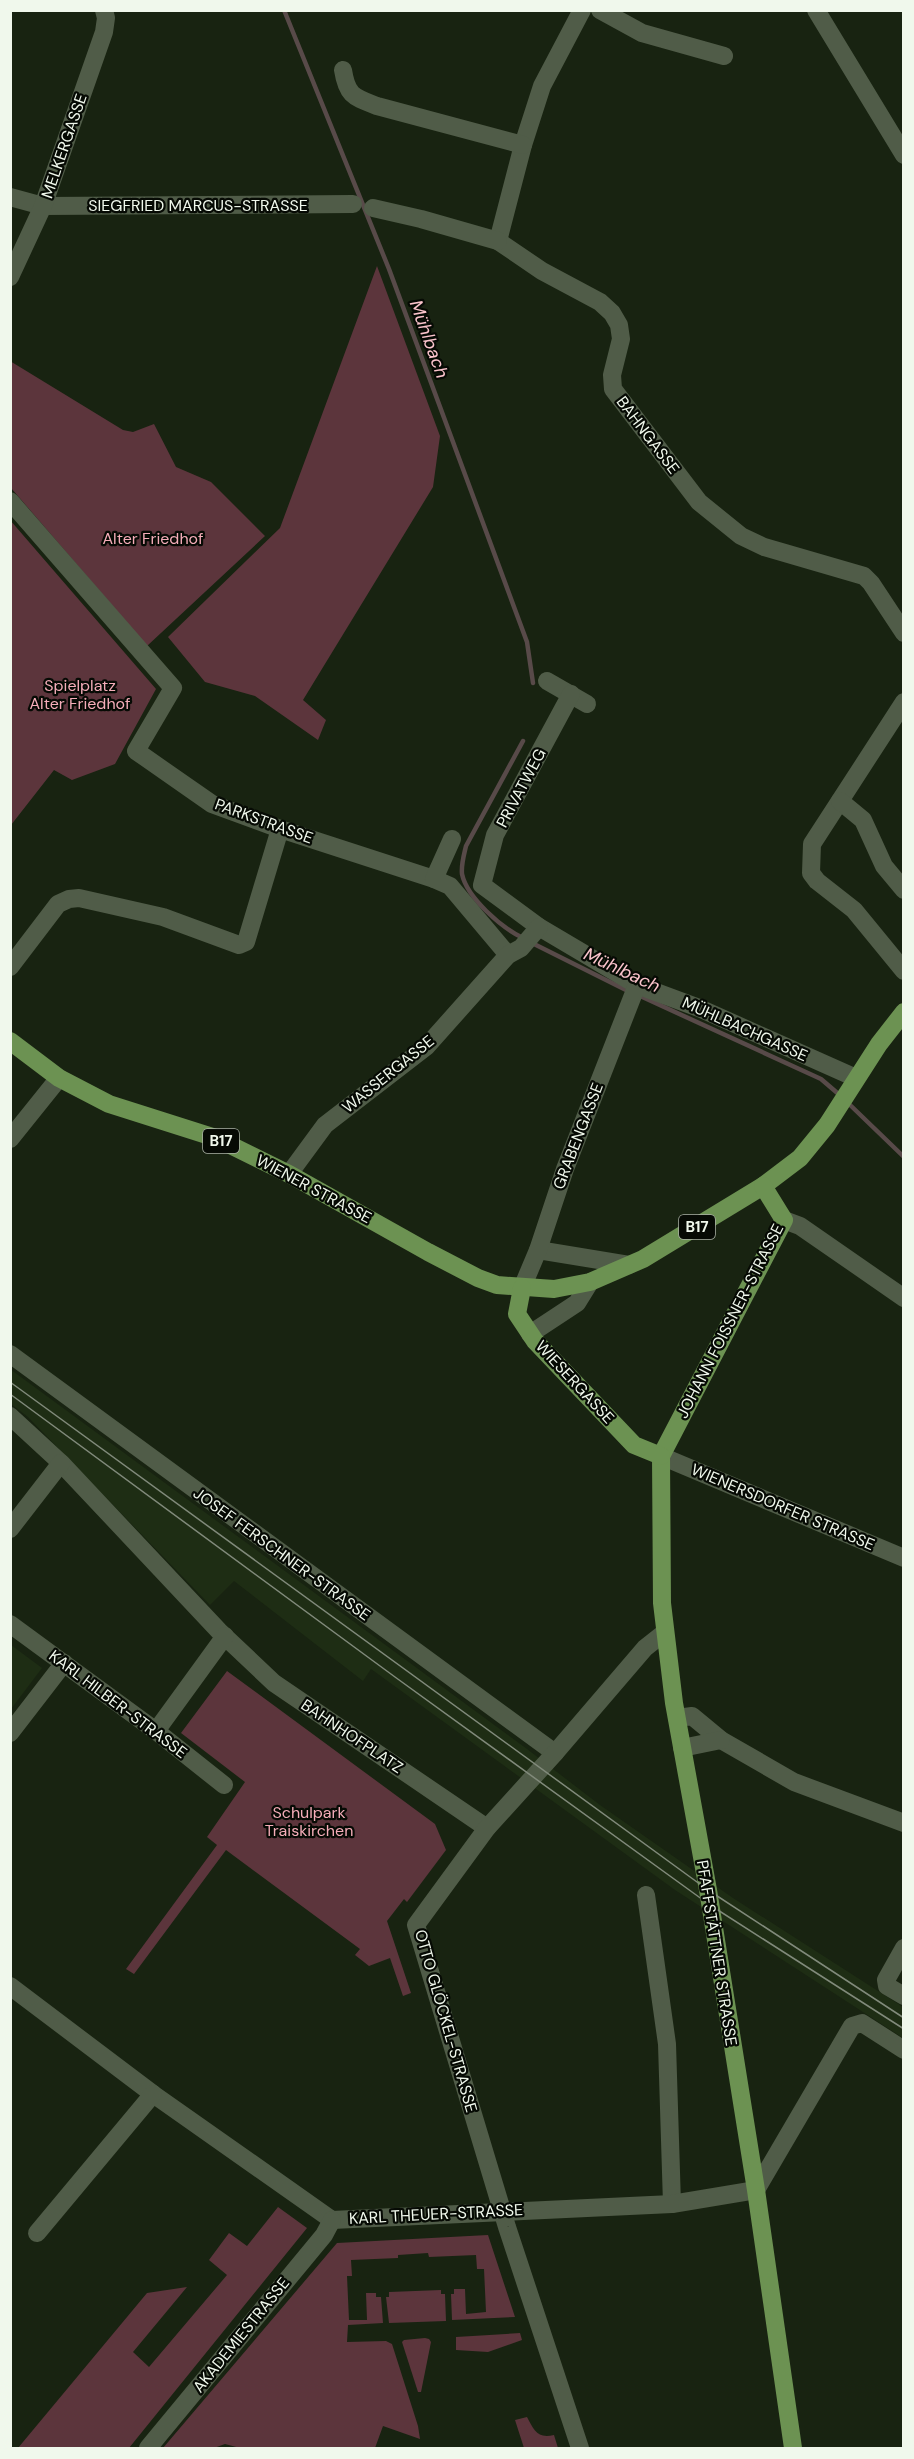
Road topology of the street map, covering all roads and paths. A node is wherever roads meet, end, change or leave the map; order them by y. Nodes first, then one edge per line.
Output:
1 (104, 10) edge
2 (582, 10) edge
3 (600, 10) edge
4 (816, 10) edge
5 (724, 56) dead end
6 (344, 70) dead end
7 (523, 145) junction
8 (903, 155) edge
9 (10, 197) edge
10 (353, 204) dead end
11 (43, 206) junction
12 (373, 208) dead end
13 (498, 241) junction
14 (10, 277) edge
15 (10, 501) edge
16 (903, 633) edge
17 (547, 681) dead end
18 (571, 694) junction
19 (903, 702) edge
20 (587, 704) dead end
21 (840, 801) junction
22 (280, 829) junction
23 (452, 839) dead end
24 (434, 879) junction
25 (482, 885) joint
26 (903, 890) edge
27 (525, 942) junction
28 (10, 967) edge
29 (903, 971) edge
30 (634, 992) junction
31 (903, 1012) edge
32 (10, 1041) edge
33 (59, 1078) junction
34 (853, 1083) junction
35 (10, 1139) edge
36 (290, 1174) junction
37 (763, 1186) junction
38 (784, 1220) junction
39 (538, 1250) junction
40 (629, 1265) junction
41 (590, 1282) junction
42 (522, 1288) junction
43 (903, 1298) edge
44 (530, 1334) junction
45 (10, 1354) edge
46 (10, 1416) edge
47 (661, 1456) junction
48 (61, 1463) junction
49 (10, 1529) edge
50 (903, 1558) edge
51 (10, 1624) edge
52 (664, 1633) junction
53 (225, 1636) junction
54 (64, 1663) junction
55 (677, 1718) junction
56 (156, 1731) junction
57 (10, 1733) edge
58 (721, 1740) junction
59 (682, 1748) junction
60 (555, 1753) junction
61 (224, 1785) dead end
62 (903, 1823) edge
63 (487, 1828) junction
64 (646, 1895) dead end
65 (903, 1948) edge
66 (10, 1986) edge
67 (903, 1996) edge
68 (903, 2050) edge
69 (153, 2094) junction
70 (756, 2190) junction
71 (672, 2204) junction
72 (503, 2210) junction
73 (332, 2220) junction
74 (37, 2233) dead end
75 (148, 2448) edge
76 (580, 2448) edge
77 (793, 2448) edge

1 - 11 street, MELKERGASSE
2 - 7 street
3 - 5 street
4 - 8 street
6 - 7 street
7 - 13 street
9 - 11 street, SIEGFRIED MARCUS-STRASSE
10 - 11 street, SIEGFRIED MARCUS-STRASSE
11 - 14 street, MELKERGASSE
12 - 13 street, BAHNGASSE
13 - 16 street, BAHNGASSE
15 - 22 street, PARKSTRASSE
17 - 18 street
18 - 20 street
18 - 25 street, PRIVATWEG
19 - 21 street
21 - 26 street
21 - 29 street
22 - 24 street, PARKSTRASSE
22 - 28 street
23 - 24 street
24 - 27 street, MÜHLBACHGASSE
25 - 27 street, MÜHLBACHGASSE
27 - 30 street, MÜHLBACHGASSE
27 - 36 street, WASSERGASSE
30 - 34 street, MÜHLBACHGASSE
30 - 39 street, GRABENGASSE
31 - 34 main road, B17
32 - 33 main road, WIENER STRASSE / B17
33 - 35 street
33 - 36 main road, WIENER STRASSE / B17
34 - 37 main road, B17
36 - 42 main road, WIENER STRASSE / B17
37 - 38 main road, JOHANN FOISSNER-STRASSE
37 - 40 main road, B17
38 - 43 street
38 - 47 main road, JOHANN FOISSNER-STRASSE
39 - 40 street
39 - 42 street, GRABENGASSE
40 - 41 main road, B17
41 - 42 main road, B17
41 - 44 street
42 - 44 main road, WIESERGASSE
44 - 47 main road, WIESERGASSE
45 - 60 street, JOSEF FERSCHNER-STRASSE
46 - 48 street
47 - 50 street, WIENERSDORFER STRASSE
47 - 52 main road, PFAFFSTÄTTNER STRASSE
48 - 49 street
48 - 53 street
51 - 54 street, KARL HILBER-STRASSE
52 - 55 main road, PFAFFSTÄTTNER STRASSE
52 - 60 street, OTTO GLÖCKEL-STRASSE
53 - 56 street
53 - 63 street, BAHNHOFPLATZ
54 - 56 street, KARL HILBER-STRASSE
54 - 57 street
55 - 58 street
55 - 59 main road, PFAFFSTÄTTNER STRASSE
56 - 61 street, KARL HILBER-STRASSE
58 - 59 street
58 - 62 street
59 - 70 main road, PFAFFSTÄTTNER STRASSE
60 - 63 street, OTTO GLÖCKEL-STRASSE
63 - 72 street, OTTO GLÖCKEL-STRASSE
64 - 71 street
65 - 67 street
66 - 69 street, KARL THEUER-STRASSE
68 - 70 street
69 - 73 street, KARL THEUER-STRASSE
69 - 74 street
70 - 71 street, KARL THEUER-STRASSE
70 - 77 main road, PFAFFSTÄTTNER STRASSE
71 - 72 street, KARL THEUER-STRASSE
72 - 73 street, KARL THEUER-STRASSE
72 - 76 street, OTTO GLÖCKEL-STRASSE
73 - 75 street, AKADEMIESTRASSE

